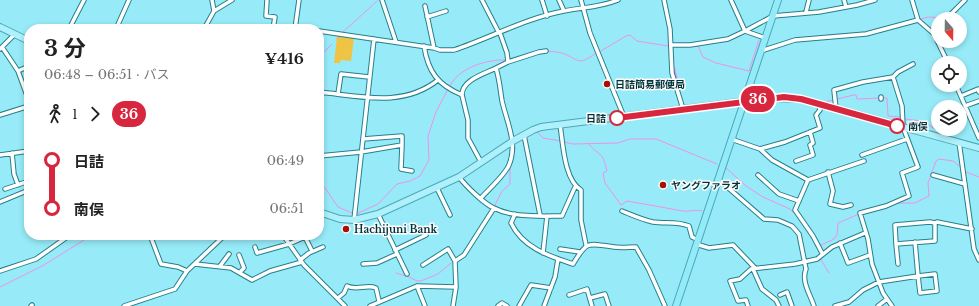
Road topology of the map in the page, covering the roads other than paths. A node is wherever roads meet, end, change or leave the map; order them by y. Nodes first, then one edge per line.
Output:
1 (84, 0) edge
2 (129, 0) edge
3 (212, 0) edge
4 (232, 0) edge
5 (267, 0) edge
6 (299, 0) edge
7 (382, 0) edge
8 (482, 0) edge
9 (542, 0) edge
10 (559, 0) edge
11 (581, 0) edge
12 (618, 0) edge
13 (664, 0) edge
14 (731, 0) edge
15 (778, 0) edge
16 (809, 0) edge
17 (844, 0) edge
18 (872, 0) edge
19 (912, 0) edge
20 (965, 0) edge
21 (425, 6) dead end
22 (846, 7) junction
23 (585, 9) junction
24 (214, 11) junction
25 (446, 11) dead end
26 (564, 11) junction
27 (806, 12) junction
28 (953, 12) edge
29 (547, 16) junction
30 (773, 16) junction
31 (427, 17) junction
32 (918, 20) junction
33 (72, 24) edge
34 (118, 24) edge
35 (207, 24) edge
36 (274, 24) edge
37 (296, 24) edge
38 (0, 27) edge
39 (931, 30) edge
40 (745, 31) junction
41 (324, 32) edge
42 (499, 33) junction
43 (15, 34) junction
44 (24, 38) edge
45 (765, 38) junction
46 (374, 39) junction
47 (396, 42) junction
48 (671, 45) junction
49 (424, 46) junction
50 (1, 48) edge
51 (434, 48) junction
52 (761, 51) junction
53 (546, 52) dead end
54 (508, 62) junction
55 (913, 64) dead end
56 (24, 68) edge
57 (496, 68) junction
58 (18, 71) junction
59 (369, 77) junction
60 (893, 78) junction
61 (438, 80) junction
62 (24, 88) edge
63 (959, 92) edge
64 (979, 92) edge
65 (324, 93) edge
66 (338, 94) junction
67 (462, 95) junction
68 (961, 96) junction
69 (368, 97) junction
70 (963, 100) edge
71 (744, 101) junction
72 (979, 101) edge
73 (819, 105) junction
74 (967, 105) edge
75 (24, 107) edge
76 (684, 109) junction
77 (836, 109) junction
78 (967, 111) edge
79 (0, 114) edge
80 (624, 117) junction
81 (560, 124) junction
82 (903, 127) junction
83 (810, 132) junction
84 (524, 135) junction
85 (979, 138) edge
86 (363, 139) junction
87 (732, 139) junction
88 (907, 139) junction
89 (513, 141) junction
90 (960, 142) junction
91 (402, 145) junction
92 (979, 148) edge
93 (760, 149) junction
94 (24, 152) edge
95 (361, 152) junction
96 (12, 153) junction
97 (0, 155) edge
98 (862, 155) dead end
99 (324, 156) edge
100 (796, 161) dead end
101 (864, 161) dead end
102 (481, 162) junction
103 (412, 171) dead end
104 (828, 172) junction
105 (758, 175) dead end
106 (934, 175) dead end
107 (459, 178) junction
108 (718, 179) junction
109 (808, 180) junction
110 (24, 183) edge
111 (965, 184) junction
112 (18, 185) junction
113 (575, 187) junction
114 (437, 188) junction
115 (5, 189) dead end
116 (24, 192) edge
117 (481, 198) junction
118 (799, 201) junction
119 (0, 202) edge
120 (851, 205) dead end
121 (494, 208) junction
122 (622, 212) dead end
123 (324, 214) edge
124 (378, 214) junction
125 (515, 214) junction
126 (450, 215) dead end
127 (540, 215) junction
128 (354, 216) junction
129 (548, 216) junction
130 (935, 223) junction
131 (972, 229) junction
132 (865, 233) junction
133 (426, 235) dead end
134 (694, 238) dead end
135 (63, 240) edge
136 (152, 240) edge
137 (220, 240) edge
138 (286, 240) edge
139 (298, 240) edge
140 (306, 240) edge
141 (915, 242) junction
142 (840, 243) junction
143 (289, 244) junction
144 (696, 244) junction
145 (896, 244) junction
146 (586, 245) junction
147 (255, 247) dead end
148 (323, 247) dead end
149 (560, 249) dead end
150 (395, 250) junction
151 (312, 251) junction
152 (580, 252) junction
153 (543, 253) junction
154 (229, 254) dead end
155 (398, 254) junction
156 (822, 254) junction
157 (239, 255) dead end
158 (870, 255) junction
159 (558, 259) junction
160 (979, 260) edge
161 (301, 261) junction
162 (455, 261) junction
163 (805, 261) junction
164 (195, 264) junction
165 (363, 264) dead end
166 (898, 264) dead end
167 (423, 265) dead end
168 (220, 266) junction
169 (754, 268) junction
170 (0, 271) edge
171 (187, 271) junction
172 (240, 272) junction
173 (407, 274) dead end
174 (918, 276) junction
175 (878, 282) junction
176 (417, 286) junction
177 (456, 287) junction
178 (551, 288) junction
179 (569, 295) dead end
180 (780, 295) dead end
181 (338, 298) junction
182 (590, 298) junction
183 (888, 299) junction
184 (379, 301) junction
185 (849, 302) junction
186 (425, 305) edge
187 (124, 306) edge
188 (345, 306) edge
189 (370, 306) edge
190 (419, 306) edge
191 (452, 306) edge
192 (498, 306) edge
193 (508, 306) edge
194 (519, 306) edge
195 (544, 306) edge
196 (592, 306) edge
197 (609, 306) edge
198 (665, 306) edge
199 (676, 306) edge
200 (748, 306) edge
201 (779, 306) edge
202 (792, 306) edge
203 (814, 306) edge
204 (835, 306) edge
205 (853, 306) edge
206 (878, 306) edge
207 (892, 306) edge

1 - 33 street
2 - 34 street
3 - 24 street
4 - 24 street
5 - 36 street
6 - 37 street
7 - 47 street
8 - 42 street
9 - 29 street
10 - 26 street
11 - 23 street
12 - 23 street
13 - 48 street
14 - 40 street
15 - 30 highway
16 - 27 street
17 - 22 street
18 - 22 street
19 - 32 street
20 - 28 street
21 - 31 street
22 - 27 street
23 - 26 street
23 - 80 street
24 - 35 street
25 - 31 street
26 - 29 street
27 - 30 street
29 - 42 street
30 - 40 street
30 - 45 highway
31 - 51 street
32 - 39 street
32 - 52 street
38 - 43 main road
40 - 45 street
40 - 48 street
41 - 46 street
42 - 51 street
42 - 54 street
43 - 44 main road
43 - 50 street
45 - 52 highway
46 - 47 street
46 - 59 street
47 - 49 street
48 - 76 street
49 - 51 street
49 - 61 street
50 - 58 street
52 - 71 highway
53 - 54 street
54 - 57 street
55 - 60 street
56 - 58 street
57 - 67 street
57 - 89 street
58 - 62 street
59 - 66 street
59 - 69 street
60 - 77 street
60 - 82 street
61 - 67 street
61 - 69 street
63 - 68 street
64 - 68 street
65 - 66 street
66 - 69 street
67 - 102 street
68 - 70 street
69 - 86 street
71 - 73 main road
71 - 76 main road
71 - 87 highway
72 - 74 street
73 - 77 main road
73 - 83 street
75 - 79 street
76 - 80 main road
77 - 82 main road
78 - 85 street
80 - 81 main road
81 - 84 main road
81 - 113 street
82 - 88 street
82 - 90 main road
83 - 93 street
83 - 100 street
84 - 89 main road
84 - 127 street
86 - 91 street
86 - 95 street
87 - 93 street
87 - 108 highway
88 - 98 street
88 - 132 street
89 - 102 main road
89 - 117 street
90 - 92 main road
90 - 111 street
91 - 95 street
91 - 103 street
93 - 109 street
94 - 96 street
95 - 99 street
95 - 128 street
96 - 97 street
96 - 112 street
101 - 104 street
102 - 107 main road
104 - 109 street
104 - 120 street
105 - 118 street
106 - 111 street
107 - 114 main road
107 - 117 street
108 - 144 highway
108 - 163 street
109 - 118 street
110 - 112 street
111 - 131 street
112 - 115 street
113 - 129 street
113 - 146 street
114 - 124 main road
114 - 126 street
116 - 119 street
117 - 121 street
118 - 156 street
121 - 125 street
121 - 162 street
122 - 134 street
123 - 128 main road
124 - 128 main road
124 - 150 street
125 - 127 street
125 - 153 street
127 - 129 street
129 - 153 street
130 - 131 street
130 - 141 street
130 - 145 street
131 - 160 street
132 - 142 street
132 - 158 street
133 - 150 street
135 - 170 street
136 - 171 street
137 - 164 street
138 - 143 street
139 - 143 street
140 - 151 street
141 - 145 street
141 - 174 street
142 - 156 street
142 - 158 street
143 - 147 street
143 - 161 street
144 - 169 street
144 - 199 highway
145 - 166 street
146 - 152 street
146 - 198 street
148 - 151 street
149 - 152 street
150 - 155 street
151 - 161 street
152 - 159 street
153 - 159 street
154 - 168 street
155 - 165 street
155 - 173 street
156 - 163 street
157 - 172 street
158 - 175 street
159 - 178 street
161 - 172 street
161 - 181 street
162 - 167 street
162 - 177 street
163 - 169 street
163 - 203 street
164 - 168 street
164 - 171 street
168 - 172 street
169 - 200 street
169 - 201 street
171 - 187 street
174 - 174 street
174 - 175 street
175 - 183 street
175 - 185 street
176 - 177 street
176 - 184 street
176 - 186 street
177 - 191 street
178 - 194 street
178 - 195 street
179 - 182 street
180 - 202 street
181 - 184 street
181 - 188 street
182 - 196 street
182 - 197 street
183 - 206 street
183 - 207 street
184 - 189 street
185 - 204 street
185 - 205 street
186 - 190 street
192 - 193 street

